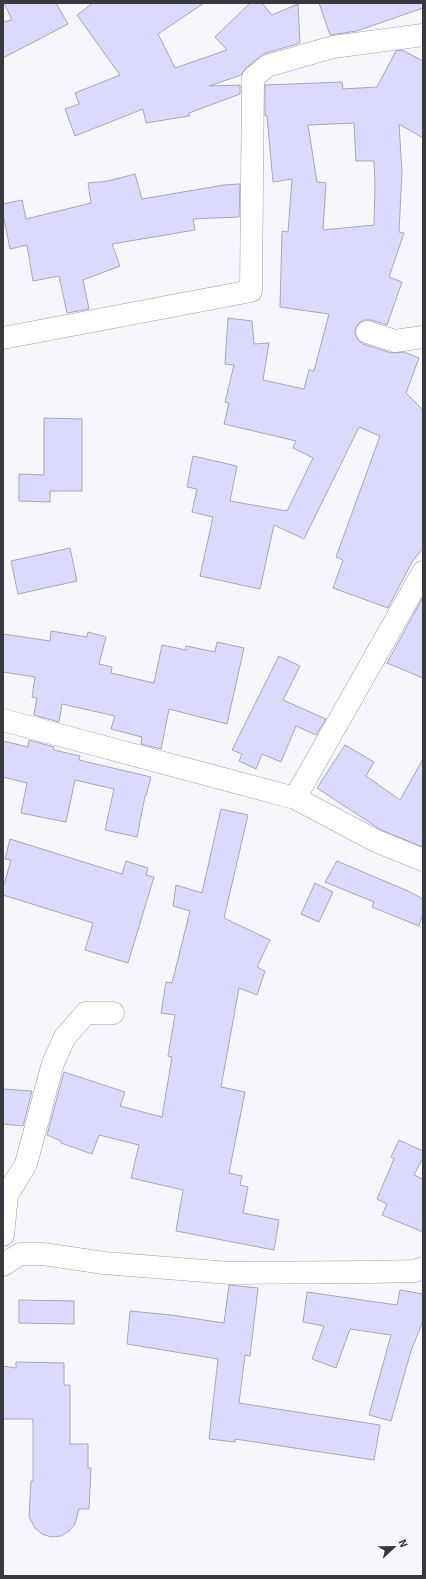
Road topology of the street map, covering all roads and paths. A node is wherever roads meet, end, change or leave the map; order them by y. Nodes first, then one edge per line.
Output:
1 (423, 35) edge
2 (367, 332) dead end
3 (423, 337) edge
4 (3, 338) edge
5 (423, 572) edge
6 (3, 720) edge
7 (295, 798) junction
8 (423, 860) edge
9 (113, 1013) dead end
10 (3, 1235) edge
11 (3, 1265) edge
12 (423, 1268) edge

1 - 4 street
2 - 3 street
5 - 7 street
6 - 7 street
7 - 8 street
9 - 10 street
11 - 12 street

